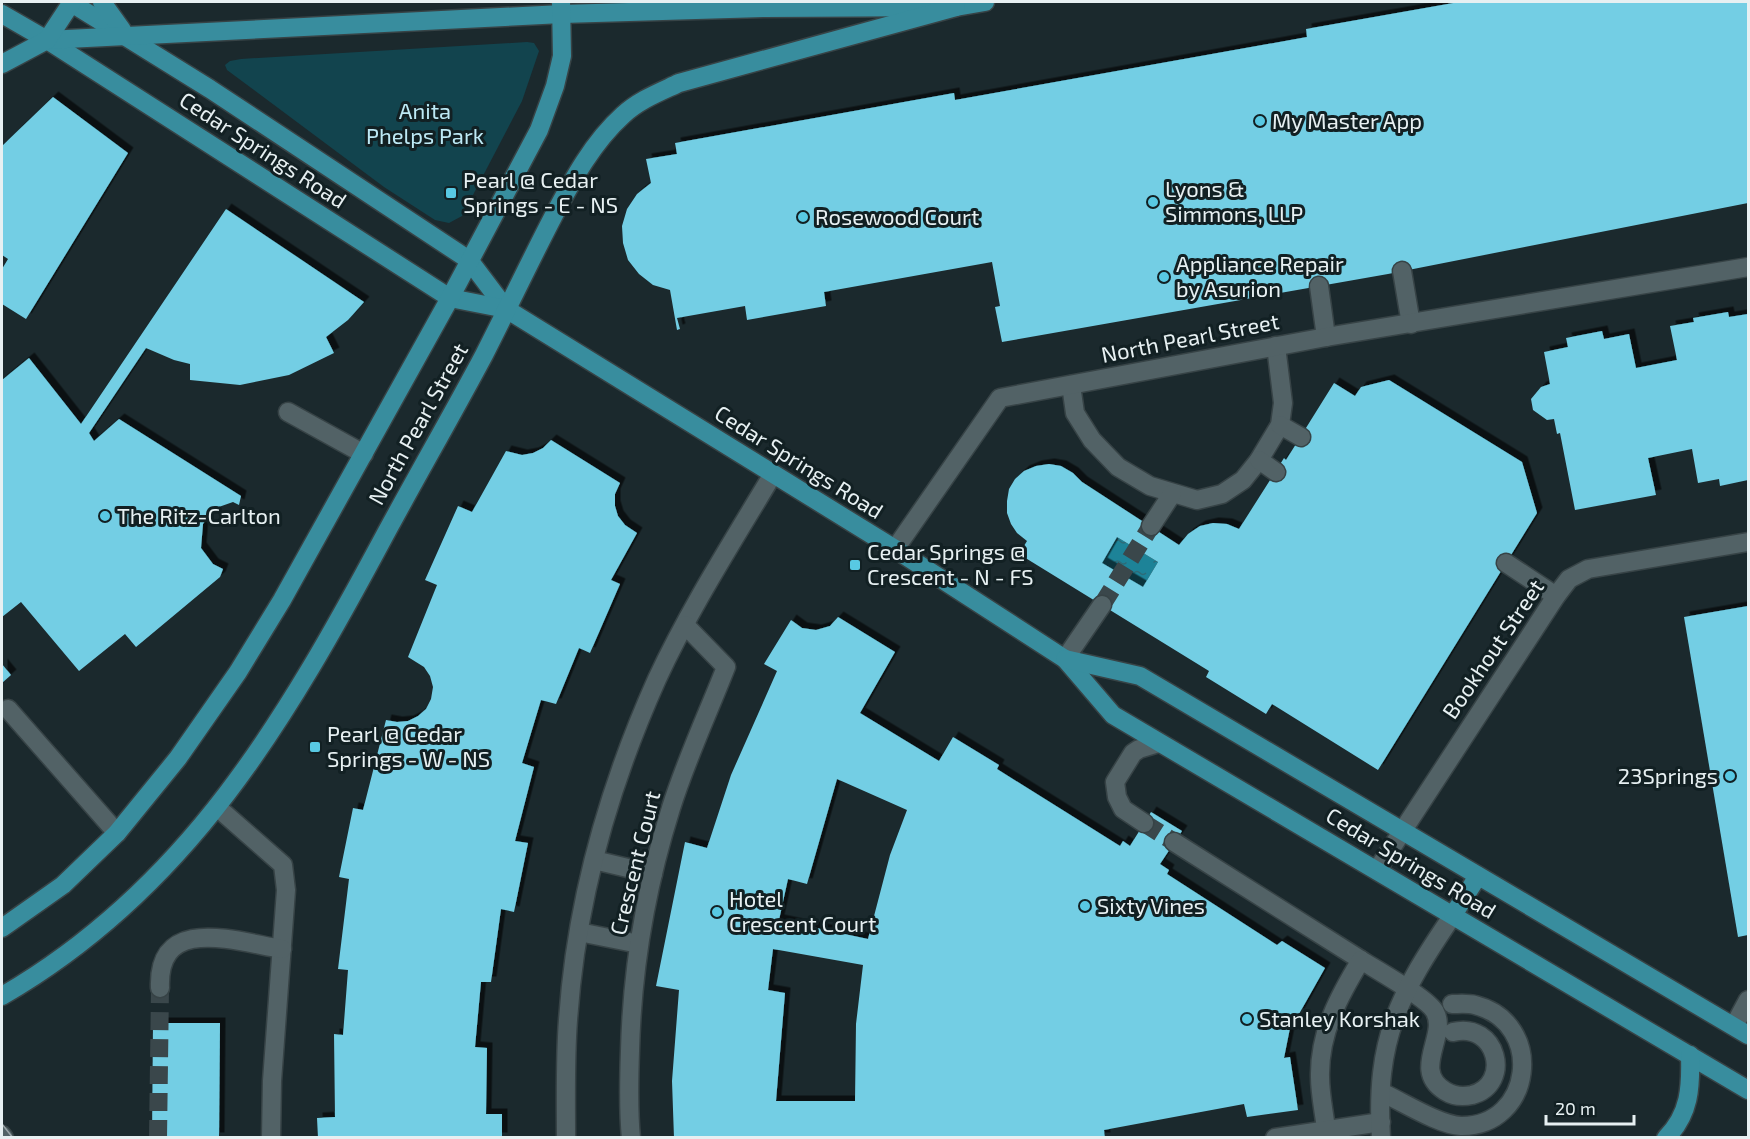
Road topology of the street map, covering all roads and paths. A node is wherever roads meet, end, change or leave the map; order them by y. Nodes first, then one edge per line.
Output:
1 (71, 2) edge
2 (102, 2) edge
3 (985, 2) edge
4 (955, 4) edge
5 (756, 5) edge
6 (562, 8) edge
7 (2, 14) edge
8 (127, 37) junction
9 (47, 40) junction
10 (2, 64) edge
11 (469, 260) junction
12 (1749, 267) edge
13 (1402, 271) dead end
14 (1319, 286) dead end
15 (450, 298) junction
16 (506, 309) junction
17 (1411, 324) junction
18 (1326, 337) junction
19 (1276, 346) junction
20 (1071, 385) junction
21 (288, 412) dead end
22 (1280, 425) junction
23 (1301, 437) dead end
24 (364, 454) junction
25 (1258, 460) junction
26 (1276, 472) dead end
27 (773, 474) junction
28 (1172, 494) junction
29 (1151, 526) tunnel mouth
30 (1749, 542) edge
31 (896, 549) junction
32 (1506, 563) dead end
33 (1556, 596) junction
34 (1102, 605) tunnel mouth
35 (685, 625) junction
36 (1065, 659) junction
37 (8, 710) dead end
38 (1159, 743) junction
39 (218, 807) junction
40 (1144, 823) tunnel mouth
41 (1402, 831) junction
42 (117, 832) junction
43 (1174, 842) tunnel mouth
44 (594, 860) junction
45 (1377, 870) junction
46 (653, 874) junction
47 (1478, 876) junction
48 (1454, 915) junction
49 (2, 928) edge
50 (579, 932) junction
51 (639, 944) junction
52 (282, 949) junction
53 (1361, 960) junction
54 (160, 988) tunnel mouth
55 (1407, 988) junction
56 (2, 996) edge
57 (1749, 1000) edge
58 (1452, 1004) dead end
59 (1741, 1031) edge
60 (1452, 1032) dead end
61 (1690, 1055) junction
62 (1749, 1090) edge
63 (1381, 1092) junction
64 (1326, 1129) junction
65 (1381, 1130) edge
66 (271, 1137) edge
67 (566, 1137) edge
68 (632, 1137) edge
69 (1275, 1137) edge
70 (1666, 1137) edge

1 - 8 main road, Cedar Springs Road
1 - 9 main road
2 - 8 main road, Cedar Springs Road
3 - 4 main road
4 - 5 main road
4 - 16 main road, North Pearl Street
5 - 6 main road
6 - 8 main road
6 - 11 main road, North Pearl Street
7 - 9 main road, Cedar Springs Road
8 - 9 main road
8 - 11 main road, Cedar Springs Road
9 - 10 main road
9 - 15 main road, Cedar Springs Road
11 - 15 main road, North Pearl Street
11 - 16 main road, Cedar Springs Road
12 - 17 street, North Pearl Street
13 - 17 street
14 - 18 street
15 - 16 main road, Cedar Springs Road
15 - 24 main road, North Pearl Street
16 - 27 main road, Cedar Springs Road
16 - 39 main road, North Pearl Street
17 - 18 street, North Pearl Street
18 - 19 street, North Pearl Street
19 - 20 street, North Pearl Street
19 - 22 street
20 - 28 street
20 - 31 street, North Pearl Street
21 - 24 street
22 - 23 street
22 - 25 street
24 - 42 main road, North Pearl Street
25 - 26 street
25 - 28 street
27 - 31 main road, Cedar Springs Road
27 - 35 street, Crescent Court
28 - 29 street
30 - 33 street, Bookhout Street
31 - 36 main road, Cedar Springs Road
32 - 33 street
33 - 41 street, Bookhout Street
34 - 36 street
35 - 44 street, Crescent Court
35 - 46 street, Crescent Court
36 - 38 main road, Cedar Springs Road
36 - 41 main road, Cedar Springs Road
37 - 42 street
38 - 40 street
38 - 45 main road, Cedar Springs Road
39 - 52 street
39 - 56 main road, North Pearl Street
41 - 45 street, Bookhout Street
41 - 47 main road, Cedar Springs Road
42 - 49 main road, North Pearl Street
43 - 53 street
44 - 46 street
44 - 50 street, Crescent Court
45 - 48 main road, Cedar Springs Road
46 - 51 street, Crescent Court
47 - 48 main road
47 - 59 main road, Cedar Springs Road
48 - 55 street
48 - 61 main road, Cedar Springs Road
50 - 51 street
50 - 67 street, Crescent Court
51 - 68 street, Crescent Court
52 - 54 street
52 - 66 street
53 - 55 street
53 - 64 street
55 - 60 street
55 - 63 street
57 - 59 street
58 - 63 street
61 - 62 main road, Cedar Springs Road
61 - 70 main road
63 - 65 street
64 - 65 street
64 - 69 street

